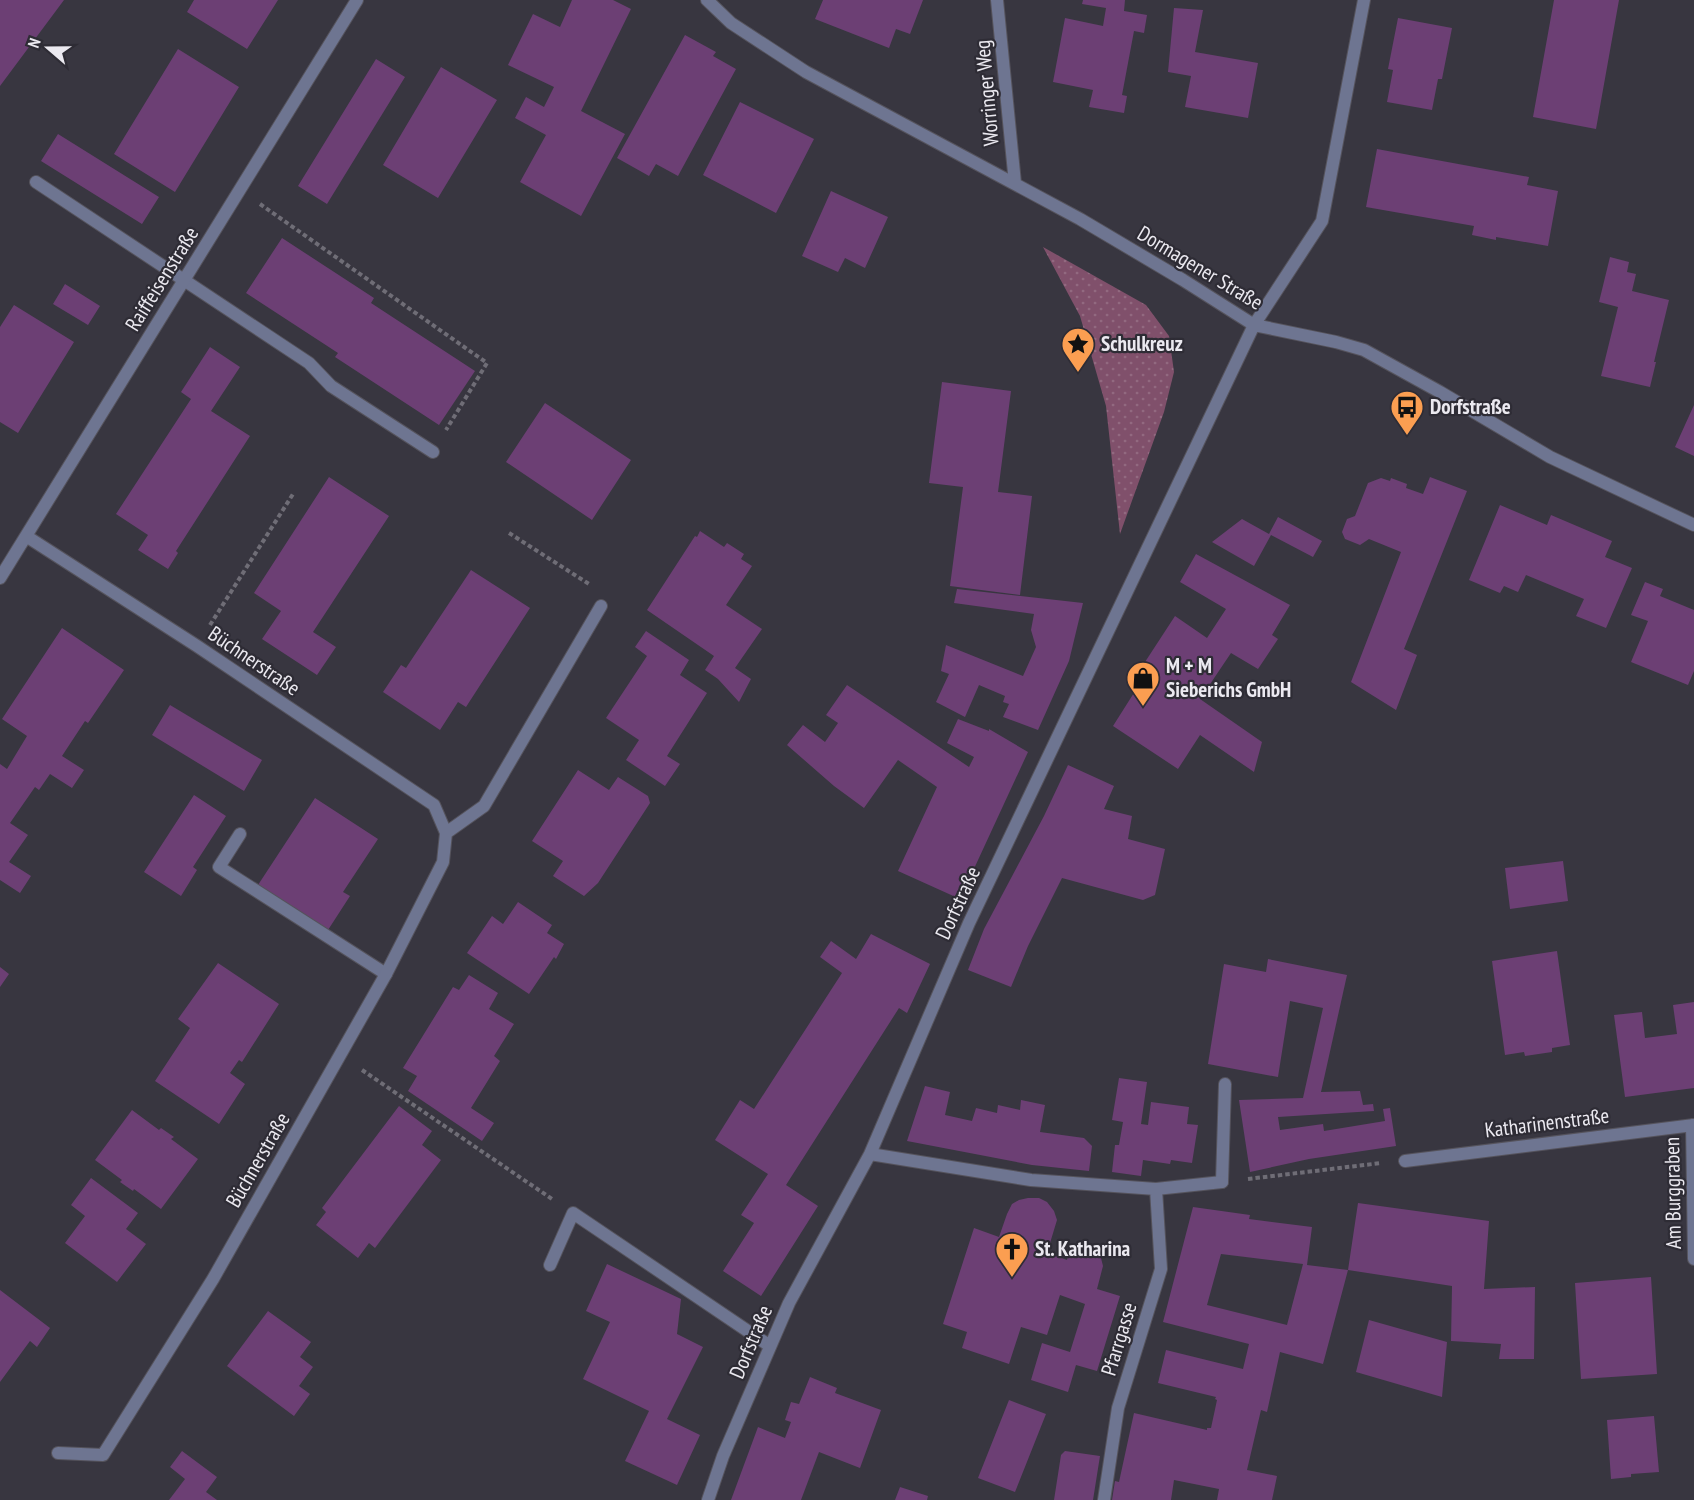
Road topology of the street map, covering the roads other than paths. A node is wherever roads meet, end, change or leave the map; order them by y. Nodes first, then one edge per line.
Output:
1 (357, 0) edge
2 (707, 0) edge
3 (997, 0) edge
4 (1364, 0) edge
5 (36, 182) dead end
6 (1015, 183) junction
7 (184, 279) junction
8 (1254, 325) junction
9 (433, 452) road end
10 (1694, 525) edge
11 (26, 536) junction
12 (0, 578) edge
13 (602, 606) road end
14 (446, 833) junction
15 (240, 834) dead end
16 (386, 974) junction
17 (1225, 1084) dead end
18 (1693, 1125) edge
19 (870, 1154) junction
20 (1405, 1161) road end
21 (1156, 1189) junction
22 (1694, 1259) edge
23 (550, 1265) dead end
24 (770, 1346) junction
25 (58, 1452) dead end
26 (708, 1500) edge
27 (1104, 1500) edge

1 - 7 street, Raiffeisenstraße
2 - 6 street, Dormagener Straße
3 - 6 street, Worringer Weg
4 - 8 street, Dorfstraße
5 - 7 street
6 - 8 street, Dormagener Straße
7 - 9 street
7 - 11 street, Raiffeisenstraße
8 - 10 street, Dormagener Straße
8 - 19 street, Dorfstraße
11 - 12 street, Raiffeisenstraße
11 - 14 street, Büchnerstraße
13 - 14 street
14 - 16 street, Büchnerstraße
15 - 16 street
16 - 25 street, Büchnerstraße
17 - 21 street
18 - 20 street, Katharinenstraße
18 - 22 street, Am Burggraben
19 - 21 street
19 - 24 street, Dorfstraße
21 - 27 street, Pfarrgasse
23 - 24 street
24 - 26 street, Dorfstraße

